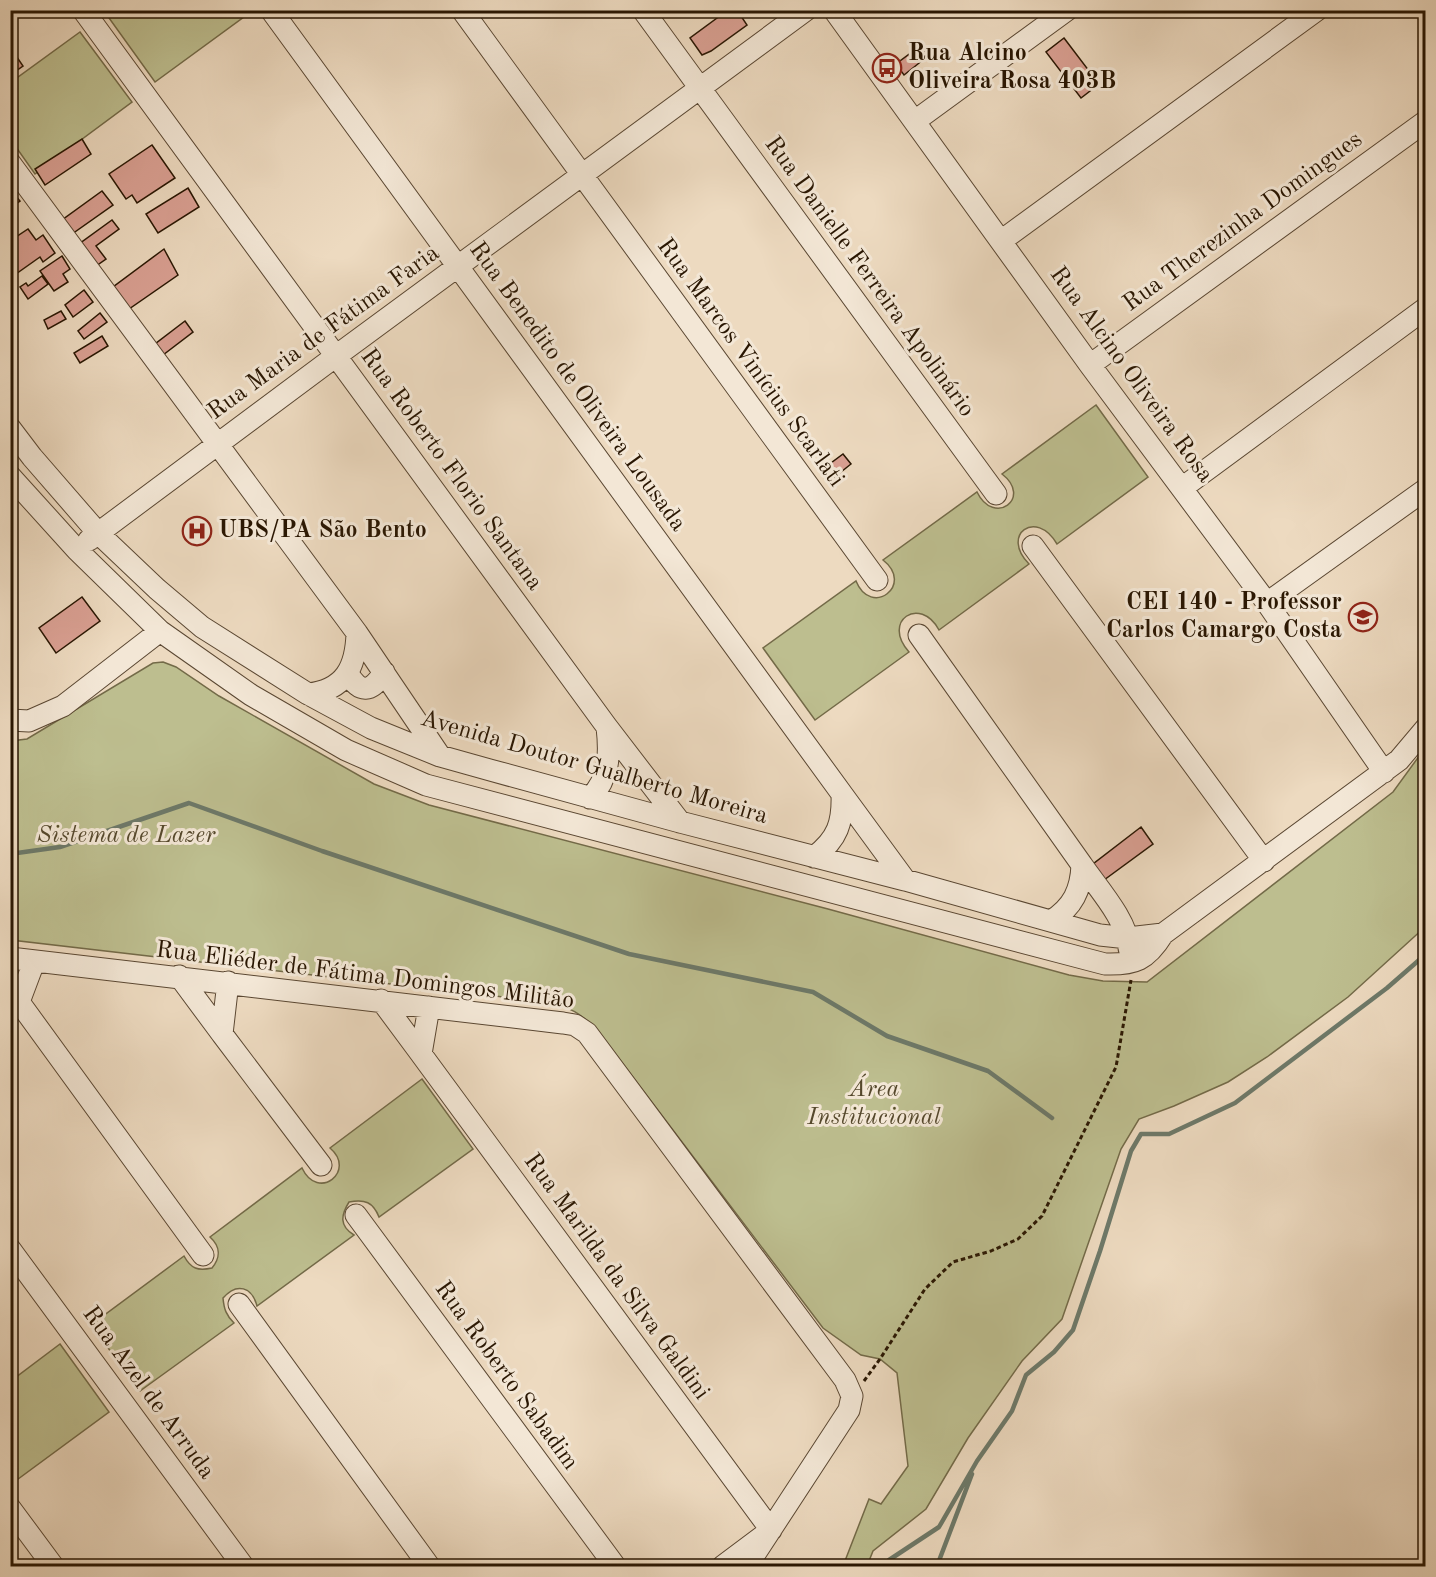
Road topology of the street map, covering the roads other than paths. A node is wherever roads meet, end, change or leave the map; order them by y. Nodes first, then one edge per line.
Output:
1 (83, 10) edge
2 (271, 10) edge
3 (462, 10) edge
4 (643, 10) edge
5 (806, 10) edge
6 (834, 10) edge
7 (1067, 10) edge
8 (1317, 10) edge
9 (700, 89) junction
10 (1425, 121) edge
11 (915, 122) junction
12 (10, 163) edge
13 (582, 176) junction
14 (1001, 241) junction
15 (458, 267) junction
16 (1425, 308) edge
17 (336, 356) junction
18 (1090, 365) junction
19 (10, 428) edge
20 (218, 443) junction
21 (10, 476) edge
22 (1182, 488) junction
23 (1425, 489) edge
24 (996, 494) dead end
25 (98, 533) junction
26 (1033, 546) dead end
27 (77, 550) junction
28 (877, 580) dead end
29 (1267, 603) junction
30 (160, 631) junction
31 (357, 633) junction
32 (919, 635) dead end
33 (384, 672) junction
34 (348, 673) junction
35 (308, 694) junction
36 (10, 720) edge
37 (607, 727) junction
38 (1425, 728) edge
39 (440, 756) junction
40 (1384, 772) junction
41 (842, 794) junction
42 (590, 798) junction
43 (680, 822) junction
44 (814, 856) junction
45 (1264, 861) junction
46 (1082, 865) junction
47 (905, 880) junction
48 (1051, 921) junction
49 (1140, 948) junction
50 (10, 958) edge
51 (34, 962) junction
52 (179, 976) junction
53 (228, 982) junction
54 (15, 997) edge
55 (381, 1000) junction
56 (429, 1007) junction
57 (222, 1034) junction
58 (421, 1054) junction
59 (321, 1165) dead end
60 (356, 1215) dead end
61 (10, 1249) edge
62 (203, 1256) dead end
63 (239, 1304) dead end
64 (10, 1508) edge
65 (771, 1530) junction
66 (53, 1566) edge
67 (243, 1566) edge
68 (429, 1566) edge
69 (615, 1566) edge
70 (723, 1566) edge
71 (747, 1566) edge

1 - 17 street, Rua Roberto Florio Santana
2 - 15 street, Rua Benedito de Oliveira Lousada
3 - 13 street, Rua Marcos Vinícius Scarlati
4 - 9 street, Rua Danielle Ferreira Apolinário
5 - 9 street, Rua Maria de Fátima Faria
6 - 11 street, Rua Alcino Oliveira Rosa
7 - 11 street
8 - 14 street
9 - 13 street, Rua Maria de Fátima Faria
9 - 24 street, Rua Danielle Ferreira Apolinário
10 - 18 street, Rua Therezinha Domingues
11 - 14 street, Rua Alcino Oliveira Rosa
12 - 20 street
13 - 15 street, Rua Maria de Fátima Faria
13 - 28 street, Rua Marcos Vinícius Scarlati
14 - 18 street, Rua Alcino Oliveira Rosa
15 - 17 street, Rua Maria de Fátima Faria
15 - 41 street, Rua Benedito de Oliveira Lousada
16 - 22 street
17 - 20 street, Rua Maria de Fátima Faria
17 - 37 street, Rua Roberto Florio Santana
18 - 22 street, Rua Alcino Oliveira Rosa
19 - 25 street, Avenida Doutor Gualberto Moreira
20 - 25 street, Rua Maria de Fátima Faria
20 - 31 street
21 - 27 street
22 - 29 street, Rua Alcino Oliveira Rosa
23 - 29 street
25 - 27 street, Rua Maria de Fátima Faria
25 - 35 street, Avenida Doutor Gualberto Moreira
26 - 45 street
27 - 30 street
29 - 40 street, Rua Alcino Oliveira Rosa
30 - 36 street
30 - 49 street
31 - 33 street
31 - 34 street
32 - 46 street
33 - 34 street
33 - 39 street
34 - 35 street
35 - 39 street, Avenida Doutor Gualberto Moreira
37 - 42 street
37 - 43 street, Rua Roberto Florio Santana
38 - 40 street
39 - 42 street, Avenida Doutor Gualberto Moreira
40 - 45 street
41 - 44 street
41 - 47 street, Rua Benedito de Oliveira Lousada
42 - 43 street, Avenida Doutor Gualberto Moreira
43 - 44 street, Avenida Doutor Gualberto Moreira
44 - 47 street, Avenida Doutor Gualberto Moreira
45 - 49 street
46 - 48 street
46 - 49 street
47 - 48 street, Avenida Doutor Gualberto Moreira
48 - 49 street, Avenida Doutor Gualberto Moreira
50 - 51 street, Rua Eliéder de Fátima Domingos Militão
51 - 52 street, Rua Eliéder de Fátima Domingos Militão
51 - 54 street
52 - 53 street, Rua Eliéder de Fátima Domingos Militão
52 - 57 street
53 - 55 street, Rua Eliéder de Fátima Domingos Militão
53 - 57 street
54 - 62 street
55 - 56 street, Rua Eliéder de Fátima Domingos Militão
55 - 58 street, Rua Marilda da Silva Galdini
56 - 58 street
56 - 65 street, Rua Eliéder de Fátima Domingos Militão
57 - 59 street
58 - 65 street, Rua Marilda da Silva Galdini
60 - 69 street, Rua Roberto Sabadim
61 - 67 street, Rua Azel de Arruda
63 - 68 street
64 - 66 street
65 - 70 street
65 - 71 street

